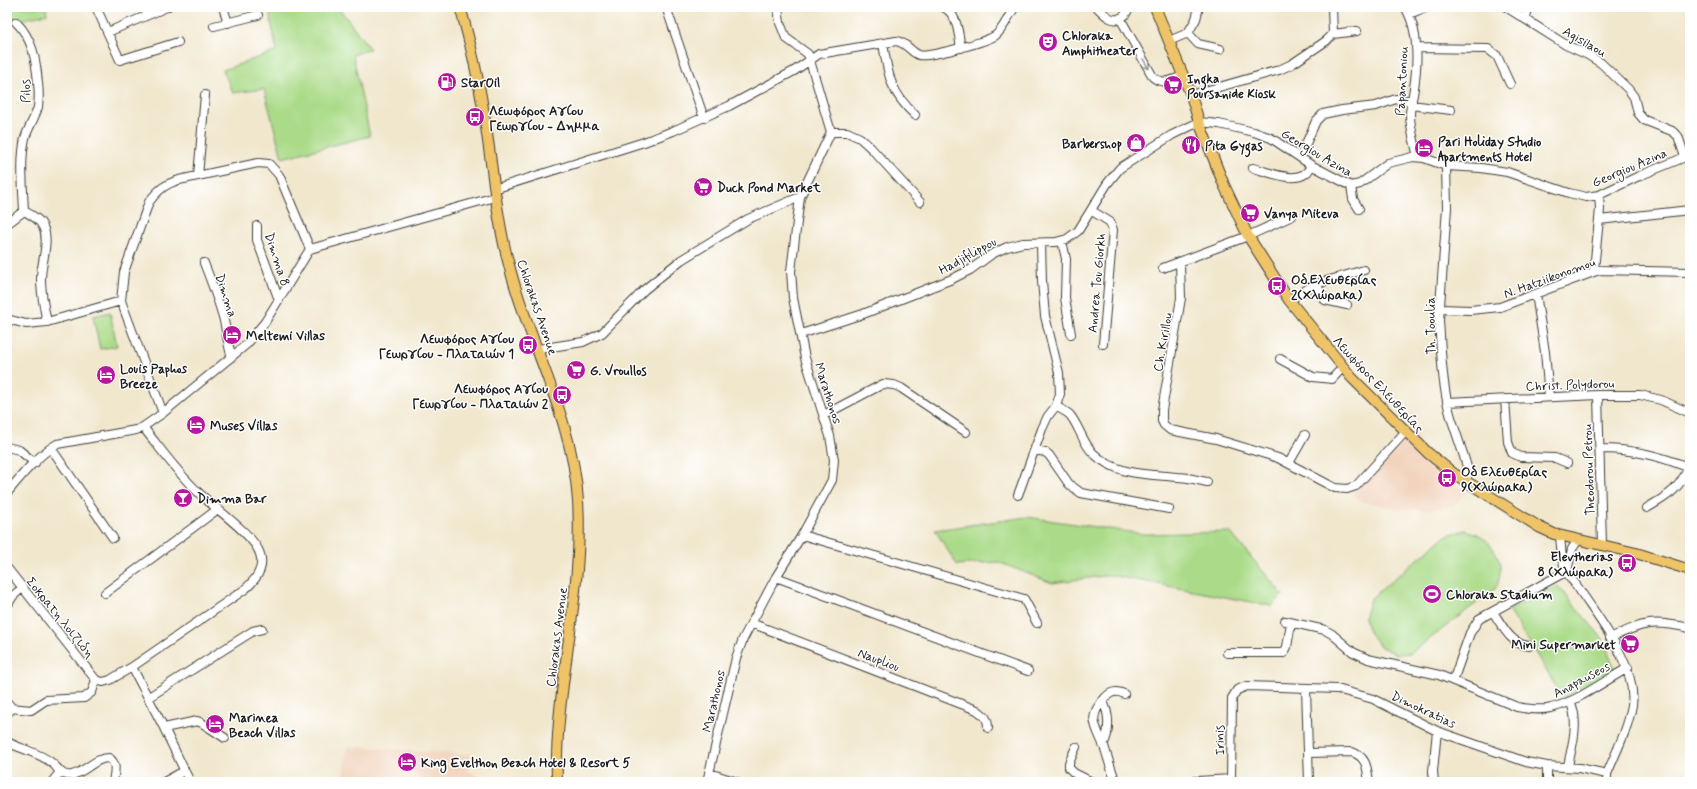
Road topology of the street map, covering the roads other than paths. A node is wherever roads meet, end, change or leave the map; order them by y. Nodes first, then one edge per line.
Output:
1 (96, 7) edge
2 (167, 7) edge
3 (222, 7) edge
4 (460, 7) edge
5 (666, 7) edge
6 (778, 7) edge
7 (943, 7) edge
8 (1015, 7) edge
9 (1097, 7) edge
10 (1131, 7) edge
11 (1155, 7) edge
12 (1199, 7) edge
13 (1332, 7) edge
14 (1427, 7) edge
15 (1506, 7) edge
16 (1528, 7) edge
17 (1407, 11) edge
18 (258, 15) dead end
19 (1120, 18) junction
20 (1526, 19) junction
21 (16, 22) dead end
22 (228, 23) junction
23 (214, 26) dead end
24 (1357, 31) dead end
25 (108, 32) junction
26 (1188, 33) junction
27 (1333, 34) junction
28 (1169, 41) junction
29 (178, 42) dead end
30 (883, 43) junction
31 (961, 48) junction
32 (1220, 48) dead end
33 (1416, 48) junction
34 (810, 61) junction
35 (1184, 76) junction
36 (1510, 84) dead end
37 (205, 94) dead end
38 (1191, 95) junction
39 (1411, 103) junction
40 (1451, 110) dead end
41 (915, 115) dead end
42 (704, 118) junction
43 (1200, 122) junction
44 (831, 132) junction
45 (1688, 156) edge
46 (1300, 157) junction
47 (1418, 157) junction
48 (1311, 165) junction
49 (1446, 166) junction
50 (1253, 168) dead end
51 (198, 176) junction
52 (1351, 186) junction
53 (495, 193) junction
54 (1600, 195) junction
55 (800, 198) junction
56 (920, 202) dead end
57 (1360, 209) dead end
58 (1690, 210) edge
59 (24, 211) junction
60 (1092, 211) junction
61 (1292, 216) dead end
62 (1599, 220) junction
63 (7, 224) edge
64 (257, 226) dead end
65 (1248, 236) junction
66 (1062, 241) junction
67 (1042, 243) junction
68 (310, 249) junction
69 (1180, 262) junction
70 (204, 263) dead end
71 (1163, 268) dead end
72 (1364, 270) dead end
73 (1594, 270) junction
74 (1690, 272) edge
75 (1316, 284) junction
76 (1536, 294) junction
77 (279, 300) junction
78 (1289, 300) junction
79 (121, 302) junction
80 (1347, 305) dead end
81 (1440, 309) junction
82 (7, 319) edge
83 (47, 322) junction
84 (801, 334) junction
85 (1071, 334) dead end
86 (1103, 344) dead end
87 (538, 349) junction
88 (232, 357) junction
89 (1280, 359) dead end
90 (1344, 368) junction
91 (1598, 395) junction
92 (1549, 397) junction
93 (1505, 399) junction
94 (1447, 402) junction
95 (1056, 406) junction
96 (163, 413) junction
97 (1690, 414) edge
98 (824, 415) junction
99 (143, 427) junction
100 (1406, 431) junction
101 (966, 432) dead end
102 (1305, 435) dead end
103 (7, 447) edge
104 (51, 448) junction
105 (1600, 449) junction
106 (1035, 450) junction
107 (35, 462) junction
108 (1289, 463) junction
109 (1567, 463) dead end
110 (1690, 468) edge
111 (1466, 481) junction
112 (1207, 482) dead end
113 (7, 493) edge
114 (1018, 495) dead end
115 (1647, 508) dead end
116 (218, 509) junction
117 (1169, 509) dead end
118 (802, 535) junction
119 (1560, 536) junction
120 (114, 538) dead end
121 (1578, 540) junction
122 (1602, 545) junction
123 (7, 568) edge
124 (1690, 570) edge
125 (1567, 572) junction
126 (776, 577) junction
127 (22, 588) junction
128 (105, 593) dead end
129 (7, 606) edge
130 (1493, 612) junction
131 (751, 623) junction
132 (1037, 623) dead end
133 (1690, 628) edge
134 (262, 629) dead end
135 (1610, 638) junction
136 (1529, 646) dead end
137 (1228, 653) dead end
138 (132, 666) junction
139 (1628, 668) junction
140 (1028, 671) dead end
141 (96, 680) junction
142 (1453, 681) junction
143 (1306, 688) junction
144 (1124, 694) dead end
145 (148, 697) junction
146 (1232, 698) joint
147 (1102, 701) junction
148 (1570, 701) junction
149 (8, 708) edge
150 (164, 728) junction
151 (988, 728) dead end
152 (1437, 731) junction
153 (225, 738) dead end
154 (7, 742) edge
155 (1104, 745) junction
156 (1076, 747) dead end
157 (1308, 753) junction
158 (1547, 766) junction
159 (1568, 766) junction
160 (184, 771) junction
161 (60, 772) junction
162 (709, 773) junction
163 (1607, 778) edge
164 (1231, 780) edge
165 (52, 782) edge
166 (113, 782) edge
167 (164, 782) edge
168 (190, 782) edge
169 (557, 782) edge
170 (707, 782) edge
171 (737, 782) edge
172 (1092, 782) edge
173 (1116, 782) edge
174 (1182, 782) edge
175 (1308, 782) edge
176 (1369, 782) edge
177 (1434, 782) edge
178 (1547, 782) edge

1 - 25 street
2 - 25 street
3 - 22 street
4 - 53 main road, Chlorakas Avenue
5 - 42 street
6 - 34 street
7 - 31 street
8 - 31 street
9 - 19 street
10 - 19 street
11 - 28 main road, Λεωφόρος Ελευθερίας
12 - 26 street
13 - 27 street
14 - 17 street
15 - 20 street, Agisilaou
16 - 20 street
17 - 33 street, Papantoniou
18 - 22 street
19 -> 35 street
20 - 45 street, Agisilaou
21 - 59 street, Pilos
22 - 23 street
24 - 27 street
25 - 29 street
26 - 28 street
26 - 32 street
27 - 38 street
28 - 35 main road, Λεωφόρος Ελευθερίας
30 - 31 street
30 - 34 street
30 - 41 street
33 - 36 street
33 - 39 street, Papantoniou
34 - 42 street
34 - 44 street
35 - 38 main road, Λεωφόρος Ελευθερίας
37 - 51 street
38 - 43 main road, Λεωφόρος Ελευθερίας
39 - 40 street
39 - 46 street
39 - 47 street, Papantoniou
42 - 53 street
43 - 46 street, Georgiou Azina
43 - 60 street, Hadjifilippou
43 - 65 main road, Λεωφόρος Ελευθερίας
44 - 55 street, Marathonos
44 - 56 street
45 - 54 street, Georgiou Azina
46 - 48 street, Georgiou Azina
47 - 49 street, Georgiou Azina
47 - 52 street, Georgiou Azina
48 - 50 street
48 - 52 street, Georgiou Azina
49 - 54 street, Georgiou Azina
49 - 81 street, Th. Tooulia
51 - 68 street
51 - 79 street
52 - 57 street
53 - 68 street
53 - 87 main road, Chlorakas Avenue
54 - 62 street
55 - 84 street, Marathonos
55 - 87 street
58 - 62 street
59 - 63 street
59 - 83 street
60 - 66 street, Hadjifilippou
60 - 86 street, Andrea Tou Giorkh
61 - 65 street
62 - 73 street
64 - 77 street, Dimma 8
65 - 69 street
65 - 78 main road, Λεωφόρος Ελευθερίας
66 - 67 street, Hadjifilippou
66 - 85 street
67 - 84 street, Hadjifilippou
67 - 95 street
68 - 77 street
69 - 71 street
69 - 108 street, Ch. Kirillou
70 - 88 street, Dimma
72 - 75 street
73 - 74 street, N. Hatziikonomou
73 - 76 street, N. Hatziikonomou
75 - 78 street
75 - 80 street
76 - 81 street, N. Hatziikonomou
76 - 92 street
77 - 88 street
78 - 90 main road, Λεωφόρος Ελευθερίας
79 - 83 street
79 - 96 street
81 - 94 street, Th. Tooulia
82 - 83 street
84 - 98 street, Marathonos
87 - 169 main road, Chlorakas Avenue
88 - 96 street
89 - 90 street
90 - 100 main road, Λεωφόρος Ελευθερίας
91 - 92 street, Christ. Polydorou
91 - 97 street, Christ. Polydorou
91 - 105 street, Theodorou Petrou
92 - 93 street, Christ. Polydorou
93 - 94 street, Christ. Polydorou
93 - 109 street
94 - 111 street, Th. Tooulia
95 - 106 street
95 - 112 street
96 - 99 street
98 - 101 street
98 - 118 street, Marathonos
99 - 104 street
99 - 116 street
100 - 108 street
100 - 111 main road, Λεωφόρος Ελευθερίας
102 - 108 street
103 - 107 street
104 - 107 street
104 - 120 street
105 - 110 street
105 - 122 street, Theodorou Petrou
106 - 114 street
106 - 117 street
107 - 113 street
110 - 115 street
111 - 119 main road, Λεωφόρος Ελευθερίας
116 - 128 street
116 - 138 street
118 - 126 street, Marathonos
118 - 132 street
119 - 121 main road, Λεωφόρος Ελευθερίας
119 - 125 street
121 - 122 main road, Λεωφόρος Ελευθερίας
121 - 125 street
122 - 124 main road, Λεωφόρος Ελευθερίας
123 - 127 street, Σοκρατη λοιζιδη
125 - 130 street
125 - 135 street
126 - 131 street, Marathonos
126 - 140 street
127 - 129 street
127 - 141 street, Σοκρατη λοιζιδη
130 - 136 street
130 - 142 street
131 - 151 street, Naupliou
131 - 162 street, Marathonos
133 - 135 street
134 - 145 street
135 - 139 street
137 - 142 street, Anapauseos
138 - 141 street
138 - 145 street
139 - 148 street, Anapauseos
139 - 163 street
141 - 149 street
142 - 148 street, Anapauseos
143 - 146 street, Dimokratias
143 - 152 street, Dimokratias
143 - 157 street
144 - 147 street
145 - 150 street
146 - 164 street, Irinis
147 - 155 street
147 - 155 street
148 - 159 street
150 - 153 street
150 - 160 street
152 - 158 street, Dimokratias
152 - 177 street
154 - 161 street
155 - 173 street
156 - 172 street
157 - 175 street
157 - 176 street
158 - 159 street, Dimokratias
158 - 178 street
159 - 163 street, Dimokratias
160 - 167 street
160 - 168 street
161 - 165 street
161 - 166 street
162 - 170 street, Marathonos
162 - 171 street
164 - 174 street

